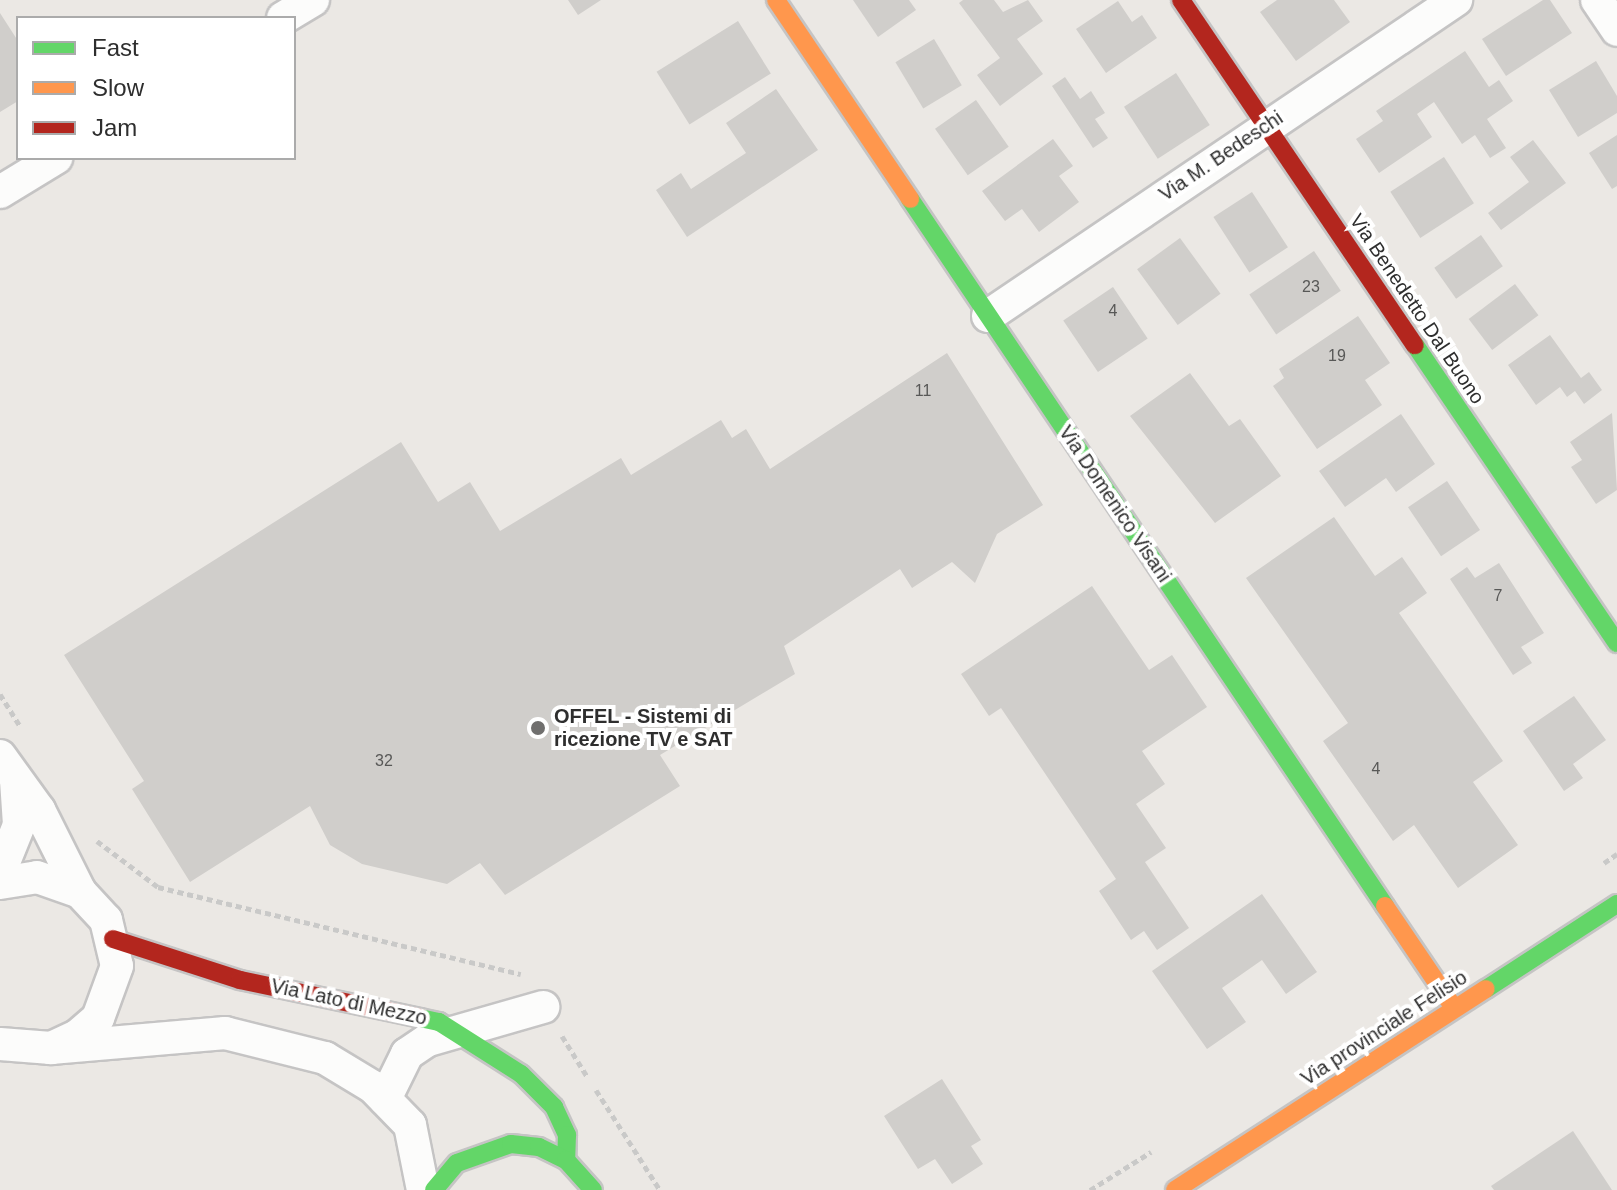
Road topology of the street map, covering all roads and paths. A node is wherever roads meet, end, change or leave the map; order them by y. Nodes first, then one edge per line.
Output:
1 (313, 0) edge
2 (776, 0) edge
3 (1181, 0) edge
4 (1456, 0) edge
5 (1597, 0) edge
6 (286, 16) edge
7 (1617, 30) edge
8 (1265, 125) junction
9 (53, 160) edge
10 (0, 192) edge
11 (988, 316) junction
12 (1617, 643) edge
13 (0, 694) edge
14 (24, 732) dead end
15 (8, 768) edge
16 (90, 835) dead end
17 (0, 872) edge
18 (0, 883) edge
19 (80, 892) junction
20 (1617, 904) edge
21 (113, 939) junction
22 (543, 1007) junction
23 (1454, 1008) junction
24 (458, 1033) junction
25 (0, 1044) edge
26 (51, 1048) junction
27 (385, 1099) junction
28 (566, 1160) junction
29 (594, 1187) edge
30 (423, 1190) edge
31 (434, 1190) edge
32 (660, 1190) edge
33 (1175, 1190) edge

1 - 6 street
2 - 11 street, Via Domenico Visani
3 - 8 street, Via Benedetto Dal Buono
4 - 8 street, Via M. Bedeschi
5 - 7 street
8 - 11 street, Via M. Bedeschi
8 - 12 street, Via Benedetto Dal Buono
9 - 10 street
11 - 23 street, Via Domenico Visani
13 - 14 path
15 - 17 street
15 - 19 street
16 - 22 path
18 - 19 street
19 - 21 street
20 - 23 street, Via provinciale Felisio
21 - 24 street, Via Lato di Mezzo
21 - 26 street
22 - 24 street
22 - 32 path
23 - 33 street, Via provinciale Felisio
24 - 27 street
24 - 28 street, Via Lato di Mezzo
25 - 26 street
26 - 27 street
27 - 30 street
28 - 29 street
28 - 31 street

